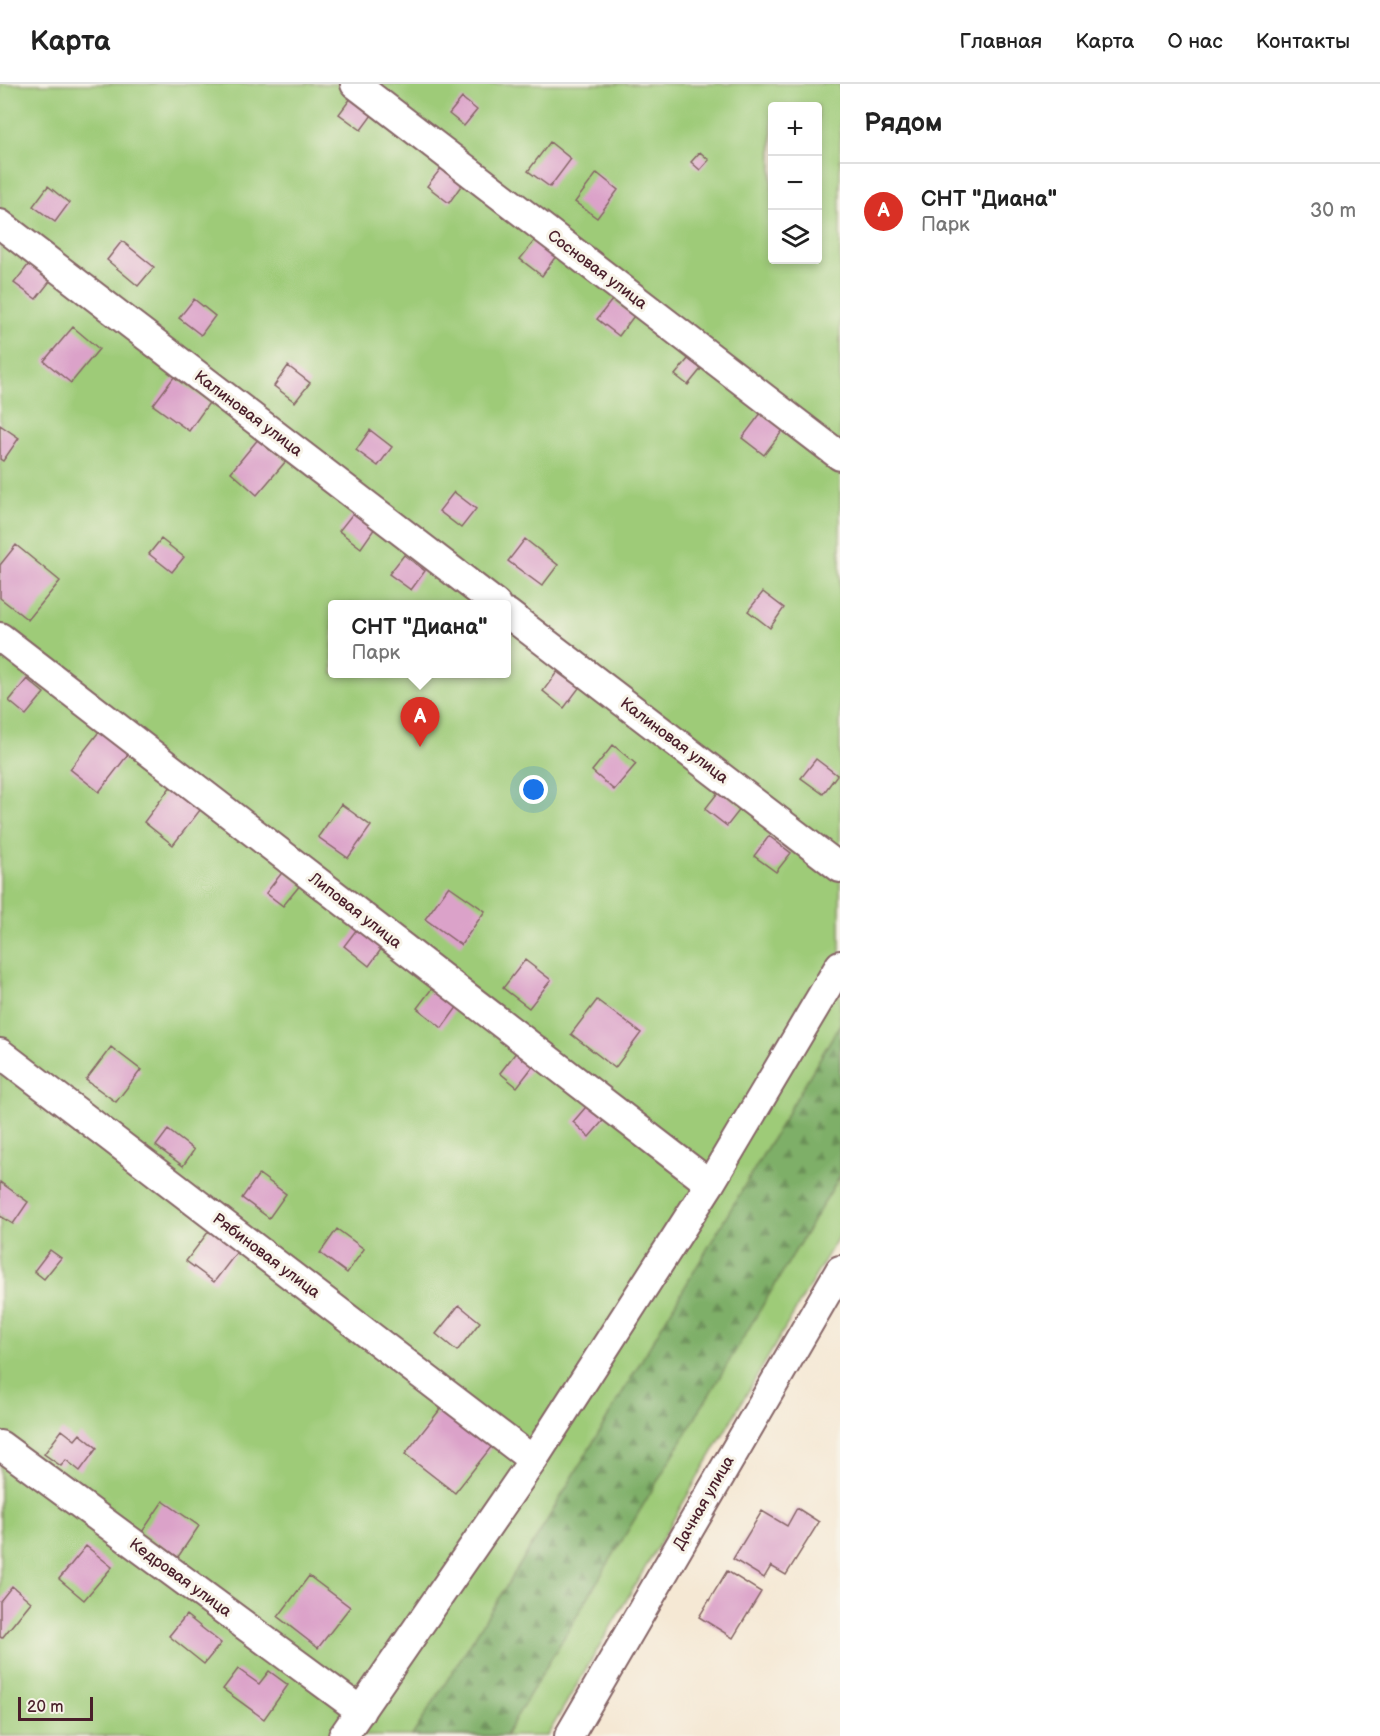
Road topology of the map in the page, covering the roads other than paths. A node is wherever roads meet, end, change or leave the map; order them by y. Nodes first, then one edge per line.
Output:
1 (355, 84) edge
2 (0, 224) edge
3 (840, 456) edge
4 (491, 600) edge
5 (511, 616) edge
6 (0, 637) edge
7 (840, 868) edge
8 (840, 965) edge
9 (0, 1053) edge
10 (710, 1184) junction
11 (840, 1270) edge
12 (0, 1445) edge
13 (533, 1460) junction
14 (361, 1711) junction
15 (343, 1736) edge
16 (569, 1736) edge

1 - 3 street, Сосновая улица
2 - 4 street, Калиновая улица
5 - 7 street, Калиновая улица
6 - 10 street, Липовая улица
8 - 10 street
9 - 13 street, Рябиновая улица
10 - 13 street
11 - 16 street, Дачная улица
12 - 14 street, Кедровая улица
13 - 14 street
14 - 15 street

